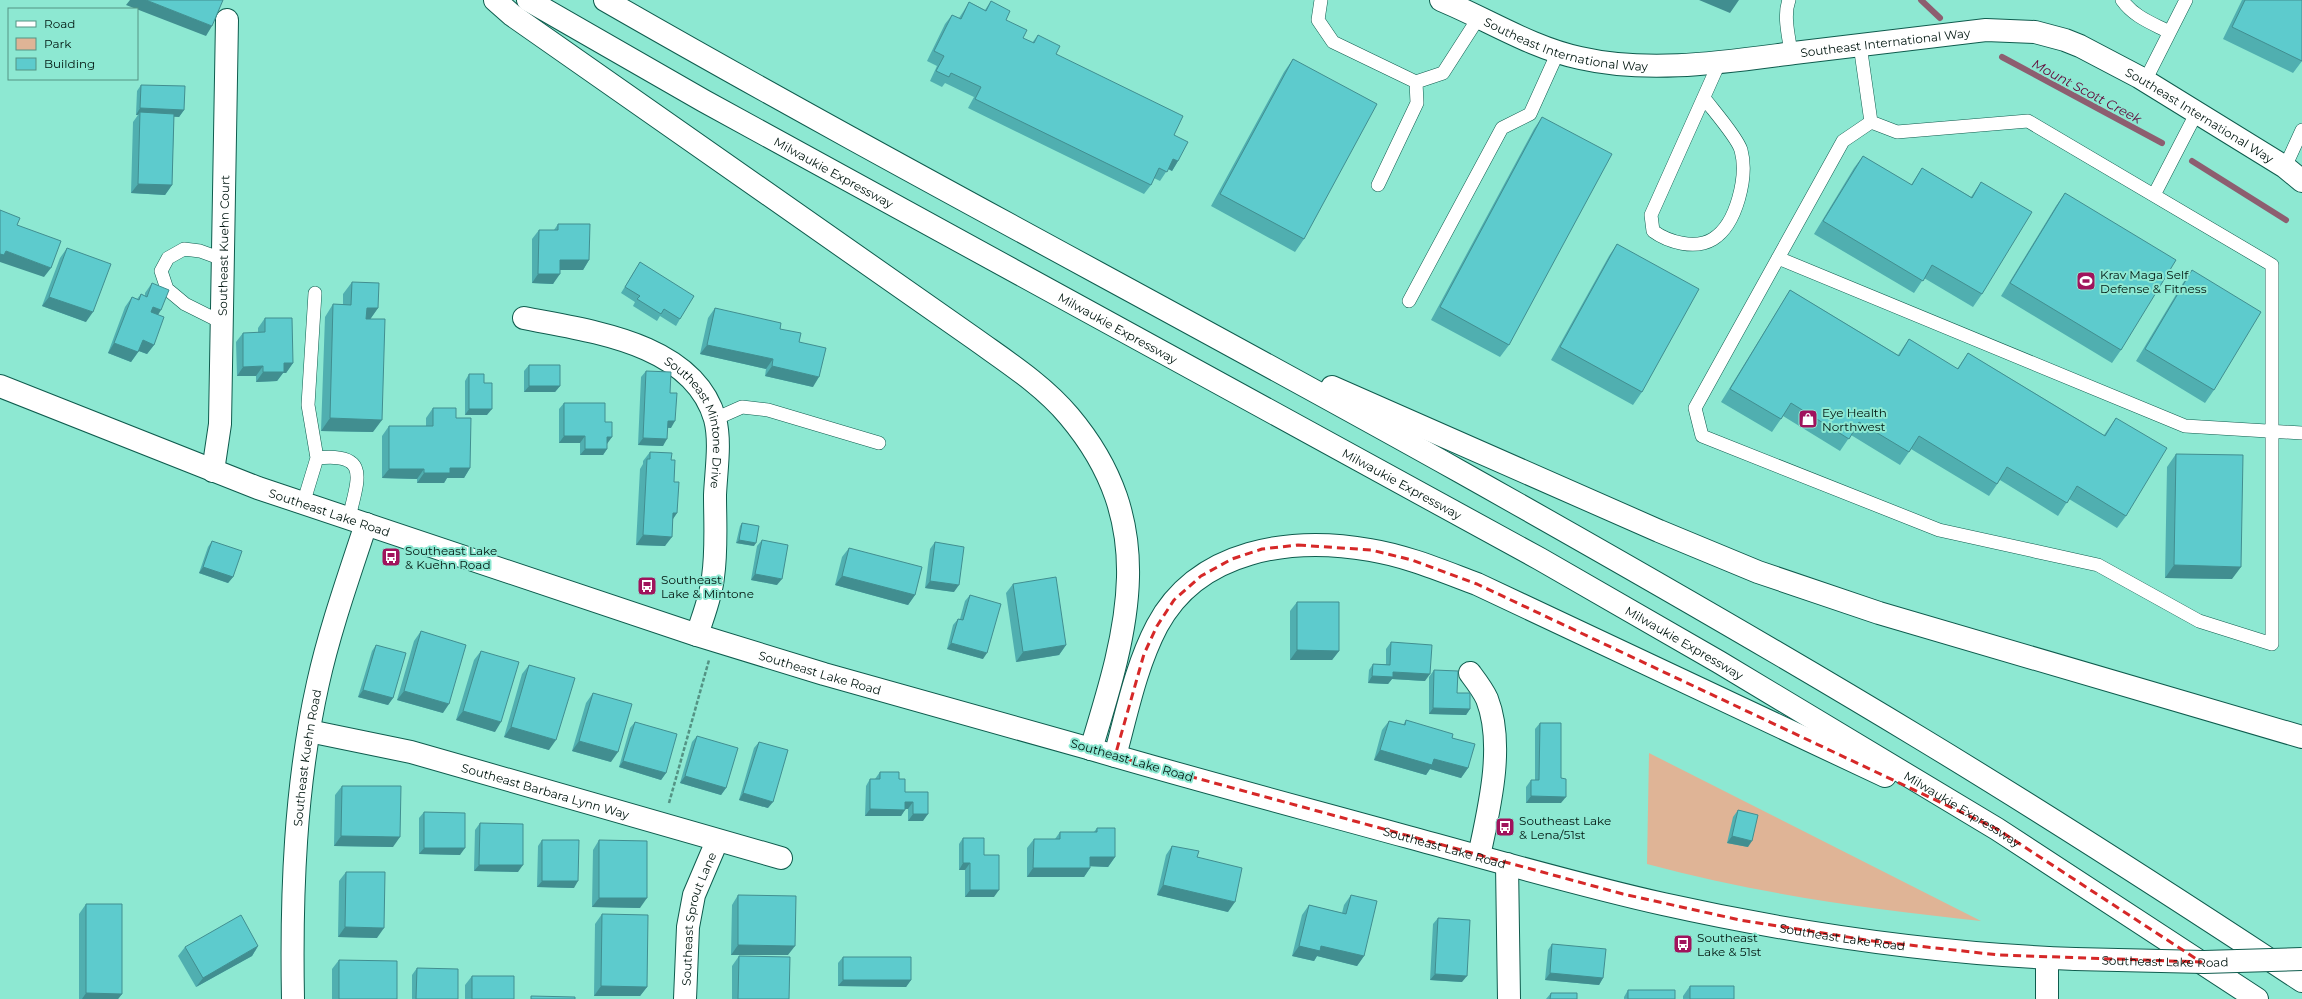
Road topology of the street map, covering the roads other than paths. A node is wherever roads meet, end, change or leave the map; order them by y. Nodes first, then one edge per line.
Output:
1 (495, 0) edge
2 (528, 0) edge
3 (605, 0) edge
4 (1321, 0) edge
5 (1789, 0) edge
6 (2122, 0) edge
7 (2186, 0) edge
8 (1452, 2) edge
9 (1479, 17) junction
10 (227, 20) dead end
11 (2169, 32) junction
12 (1860, 45) junction
13 (1558, 52) junction
14 (1791, 53) junction
15 (1720, 61) junction
16 (2145, 81) junction
17 (1416, 82) junction
18 (1704, 98) junction
19 (2197, 112) junction
20 (1870, 122) junction
21 (2302, 130) edge
22 (2284, 167) junction
23 (2302, 181) edge
24 (1378, 185) dead end
25 (2154, 195) junction
26 (1778, 258) junction
27 (222, 259) junction
28 (314, 293) dead end
29 (1409, 301) dead end
30 (524, 318) dead end
31 (221, 322) junction
32 (1203, 332) junction
33 (0, 386) edge
34 (715, 419) junction
35 (2272, 433) junction
36 (2302, 433) edge
37 (879, 443) dead end
38 (317, 458) junction
39 (213, 470) junction
40 (303, 504) junction
41 (357, 521) junction
42 (706, 638) junction
43 (1470, 673) dead end
44 (309, 731) junction
45 (2302, 737) edge
46 (1091, 749) junction
47 (1115, 756) junction
48 (1997, 829) junction
49 (717, 841) junction
50 (1479, 856) junction
51 (780, 858) dead end
52 (1507, 864) junction
53 (2047, 958) junction
54 (2302, 959) edge
55 (2302, 981) edge
56 (293, 999) edge
57 (685, 999) edge
58 (1509, 999) edge
59 (2047, 999) edge
60 (2257, 999) edge

1 - 46 main road
2 - 48 main road, Milwaukie Expressway
3 - 32 main road
4 - 17 lane
5 - 14 lane
6 - 11 lane
7 - 11 lane
8 - 9 main road, Southeast International Way
9 - 13 main road, Southeast International Way
9 - 17 lane
10 - 27 main road, Southeast Kuehn Court
11 - 16 lane
12 - 14 main road, Southeast International Way
12 - 16 main road, Southeast International Way
12 - 20 lane
13 - 15 main road, Southeast International Way
13 - 29 lane
14 - 15 main road, Southeast International Way
15 - 18 lane
16 - 19 main road, Southeast International Way
17 - 24 lane
18 - 18 lane
19 - 22 main road, Southeast International Way
19 - 25 lane
20 - 25 lane
20 - 26 lane
21 - 22 lane
22 - 23 main road, Southeast International Way
25 - 35 lane
26 - 35 lane
26 - 35 lane
27 - 31 main road, Southeast Kuehn Court
27 - 31 lane
28 - 38 lane
30 - 34 main road, Southeast Mintone Drive
31 - 39 main road, Southeast Kuehn Court
32 - 45 main road
32 - 55 main road
33 - 39 main road, Southeast Lake Road
34 - 37 lane
34 - 42 main road, Southeast Mintone Drive
35 - 36 lane
38 - 40 lane
38 - 41 lane
39 - 40 main road, Southeast Lake Road
40 - 41 main road, Southeast Lake Road
41 - 42 main road, Southeast Lake Road
41 - 44 main road, Southeast Kuehn Road
42 - 46 main road, Southeast Lake Road
43 - 50 main road
44 - 49 main road, Southeast Barbara Lynn Way
44 - 56 main road, Southeast Kuehn Road
46 - 47 main road, Southeast Lake Road
47 - 48 main road
47 - 50 main road, Southeast Lake Road
48 - 60 main road, Milwaukie Expressway
49 - 51 main road, Southeast Barbara Lynn Way
49 - 57 main road, Southeast Sprout Lane
50 - 52 main road, Southeast Lake Road
52 - 53 main road, Southeast Lake Road
52 - 58 main road
53 - 54 main road, Southeast Lake Road, bridge
53 - 59 main road

